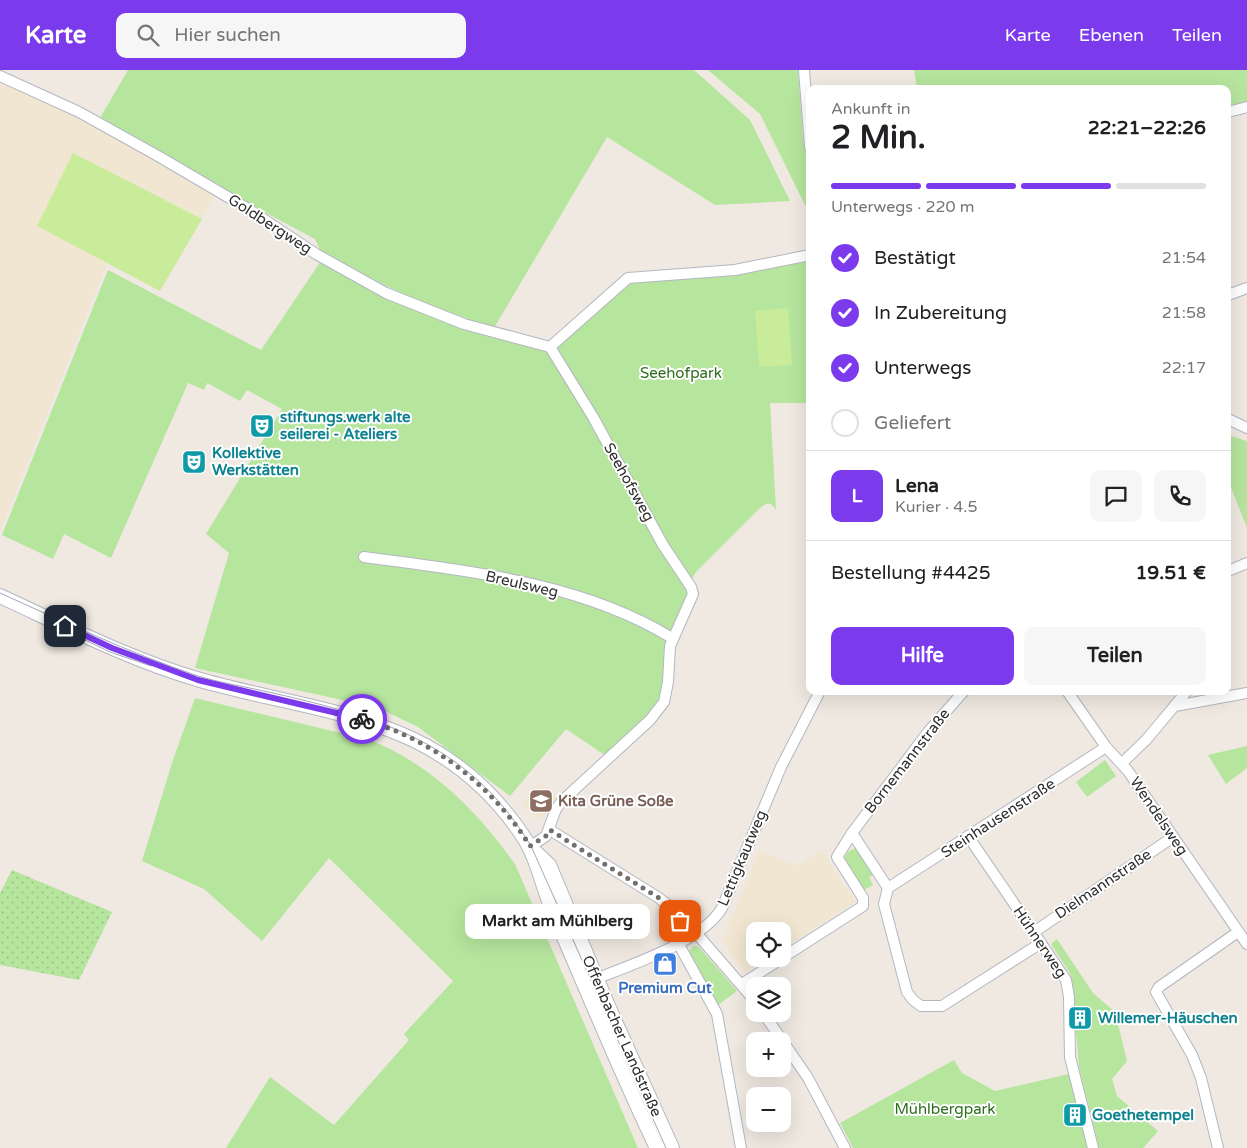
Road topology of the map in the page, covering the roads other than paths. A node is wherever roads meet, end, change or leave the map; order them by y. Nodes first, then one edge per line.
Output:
1 (804, 70) edge
2 (0, 76) edge
3 (806, 96) edge
4 (1247, 107) edge
5 (1231, 111) edge
6 (806, 256) edge
7 (1247, 288) edge
8 (1231, 294) edge
9 (550, 347) junction
10 (1231, 420) edge
11 (1247, 428) edge
12 (364, 557) dead end
13 (1247, 563) edge
14 (1231, 570) edge
15 (0, 596) edge
16 (672, 638) junction
17 (1247, 693) edge
18 (818, 695) edge
19 (960, 695) edge
20 (1070, 695) edge
21 (1183, 695) edge
22 (1175, 706) junction
23 (1106, 746) junction
24 (1122, 763) junction
25 (550, 830) junction
26 (852, 833) junction
27 (968, 836) junction
28 (1173, 837) junction
29 (530, 846) junction
30 (888, 888) junction
31 (1034, 932) junction
32 (1238, 932) junction
33 (695, 935) junction
34 (678, 943) junction
35 (1041, 943) junction
36 (1247, 944) edge
37 (791, 952) edge
38 (768, 967) edge
39 (590, 981) junction
40 (742, 984) junction
41 (746, 989) edge
42 (770, 1022) edge
43 (657, 1148) edge
44 (672, 1148) edge
45 (741, 1148) edge
46 (845, 1148) edge
47 (1093, 1148) edge
48 (1218, 1148) edge

1 - 3 street
2 - 9 street, Goldbergweg
4 - 5 street
6 - 9 street
7 - 8 street
9 - 16 street, Seehofsweg
10 - 11 street
12 - 16 street, Breulsweg
13 - 14 street
15 - 29 main road, Offenbacher Landstraße
16 - 25 street
17 - 22 street
18 - 33 street, Lettigkautweg
19 - 26 street, Bornemannstraße
20 - 23 street, Wendelsweg
21 - 22 street
22 - 24 street
23 - 24 street, Wendelsweg
23 - 27 street, Steinhausenstraße
24 - 28 street, Wendelsweg
25 - 29 street
25 - 33 street
26 - 30 street
26 - 37 street, Bornemannstraße
27 - 30 street, Steinhausenstraße
27 - 31 street, Hühnerweg
28 - 31 street, Dielmannstraße
28 - 32 street, Wendelsweg
29 - 39 main road, Offenbacher Landstraße
30 - 35 street
31 - 35 street, Hühnerweg
32 - 36 street, Wendelsweg
32 - 48 street
33 - 34 street, Lettigkautweg
33 - 40 street
34 - 39 street, Lettigkautweg
34 - 45 street
35 - 47 street, Hühnerweg
38 - 40 street
39 - 43 main road, Offenbacher Landstraße
39 - 44 main road, Offenbacher Landstraße
40 - 41 street
42 - 46 street

